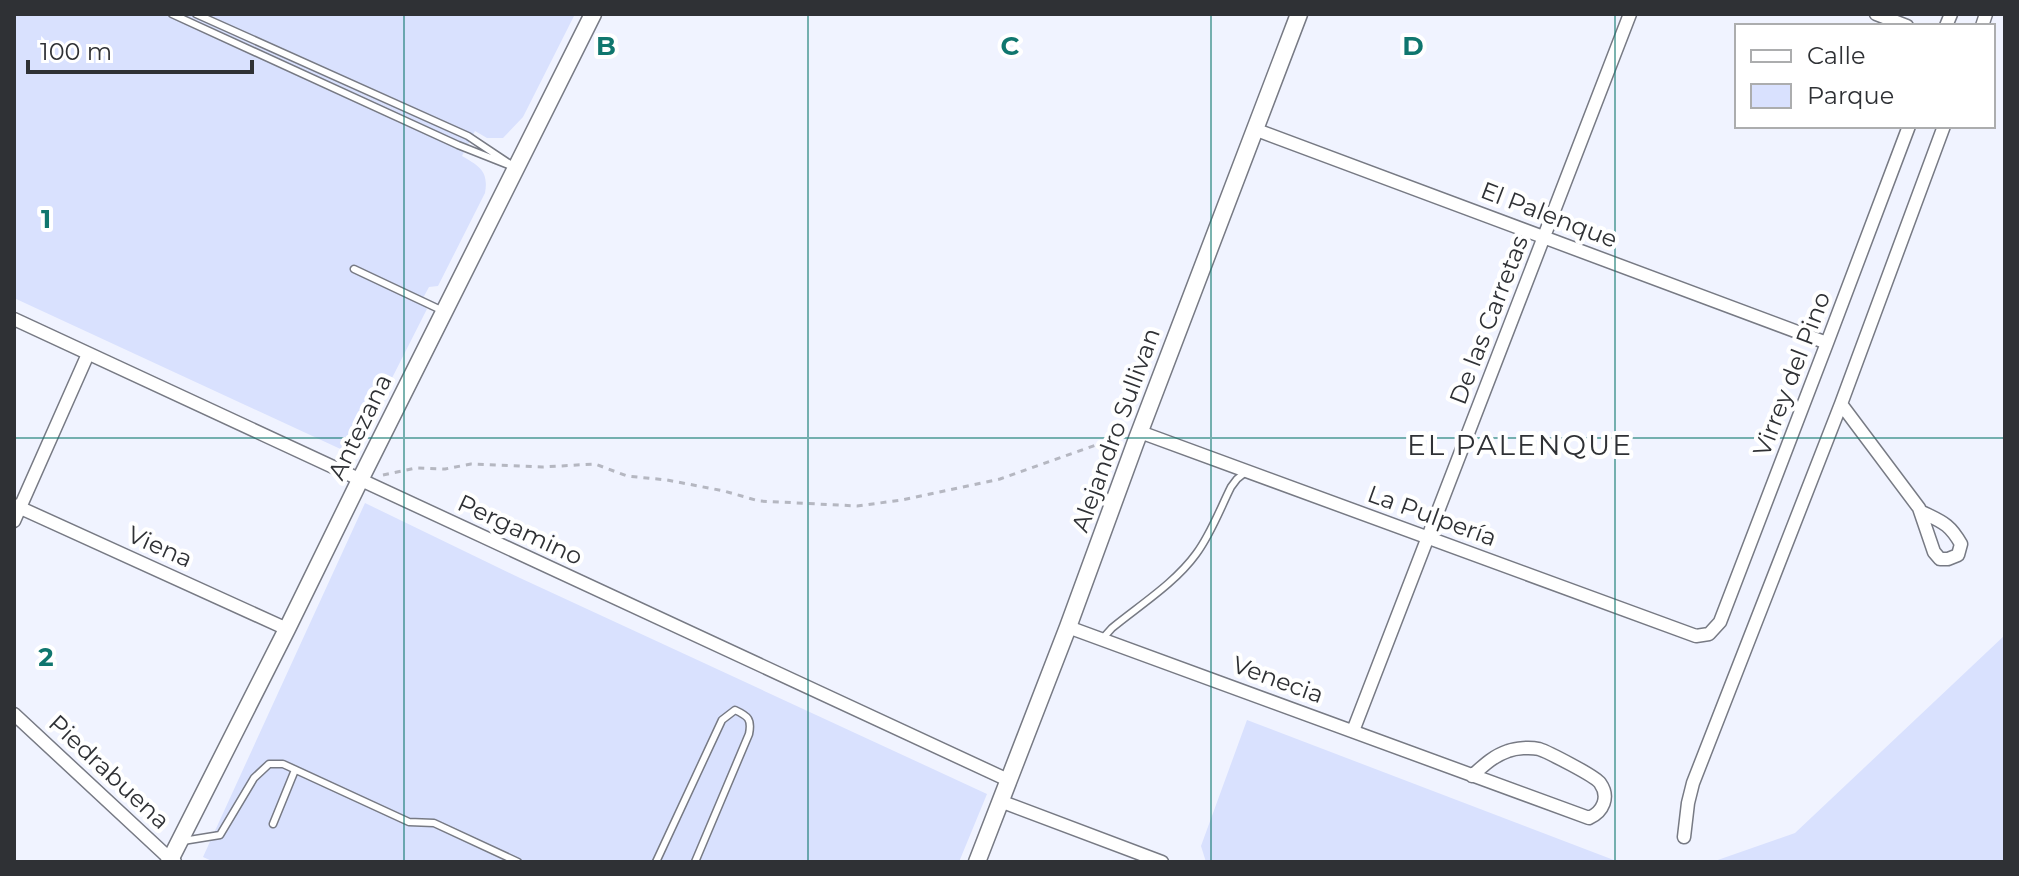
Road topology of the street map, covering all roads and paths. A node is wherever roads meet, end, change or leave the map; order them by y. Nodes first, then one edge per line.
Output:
1 (172, 14) edge
2 (196, 14) edge
3 (593, 14) edge
4 (1299, 14) edge
5 (1630, 14) edge
6 (1876, 14) edge
7 (1902, 24) edge
8 (1908, 128) edge
9 (1943, 128) edge
10 (1254, 129) junction
11 (516, 168) junction
12 (1545, 237) junction
13 (354, 269) dead end
14 (444, 311) junction
15 (14, 319) edge
16 (1827, 343) junction
17 (88, 354) junction
18 (1841, 404) junction
19 (1138, 438) junction
20 (1247, 471) junction
21 (360, 480) junction
22 (17, 506) edge
23 (1920, 511) dead end
24 (14, 521) edge
25 (1426, 538) junction
26 (1068, 627) junction
27 (287, 629) junction
28 (1709, 634) joint
29 (1102, 640) junction
30 (14, 714) edge
31 (1353, 731) junction
32 (295, 770) junction
33 (1472, 776) junction
34 (1008, 780) junction
35 (1000, 801) junction
36 (273, 824) dead end
37 (1684, 837) dead end
38 (179, 842) junction
39 (171, 861) edge
40 (518, 862) edge
41 (656, 862) edge
42 (695, 862) edge
43 (977, 862) edge
44 (1162, 862) edge

1 - 11 lane
2 - 11 lane
3 - 11 street, Antezana
4 - 10 street, Alejandro Sullivan
5 - 12 street, De las Carretas
6 - 7 street
8 - 16 street, Virrey del Pino
9 - 18 street
10 - 12 street, El Palenque
10 - 19 street, Alejandro Sullivan
11 - 14 street, Antezana
12 - 16 street, El Palenque
12 - 25 street, De las Carretas
13 - 14 lane
14 - 21 street, Antezana
15 - 17 street, Pergamino
16 - 28 street, Virrey del Pino
17 - 21 street, Pergamino
17 - 22 street
18 - 23 street
18 - 37 street
19 - 20 street, La Pulpería
19 - 21 path
19 - 26 street, Alejandro Sullivan
20 - 25 street, La Pulpería
20 - 29 lane
21 - 27 street, Antezana
21 - 34 street, Pergamino
22 - 24 street
22 - 27 street, Viena
25 - 28 street, La Pulpería
25 - 31 street, De las Carretas
26 - 29 street, Venecia
26 - 34 street, Alejandro Sullivan
27 - 38 street, Antezana
29 - 31 street, Venecia
30 - 39 street, Piedrabuena
31 - 33 street, Venecia
32 - 36 lane
32 - 38 lane
32 - 40 lane
33 - 33 street, Venecia
34 - 35 street, Alejandro Sullivan
35 - 43 street, Alejandro Sullivan
35 - 44 street
38 - 39 street, Antezana
41 - 42 lane

